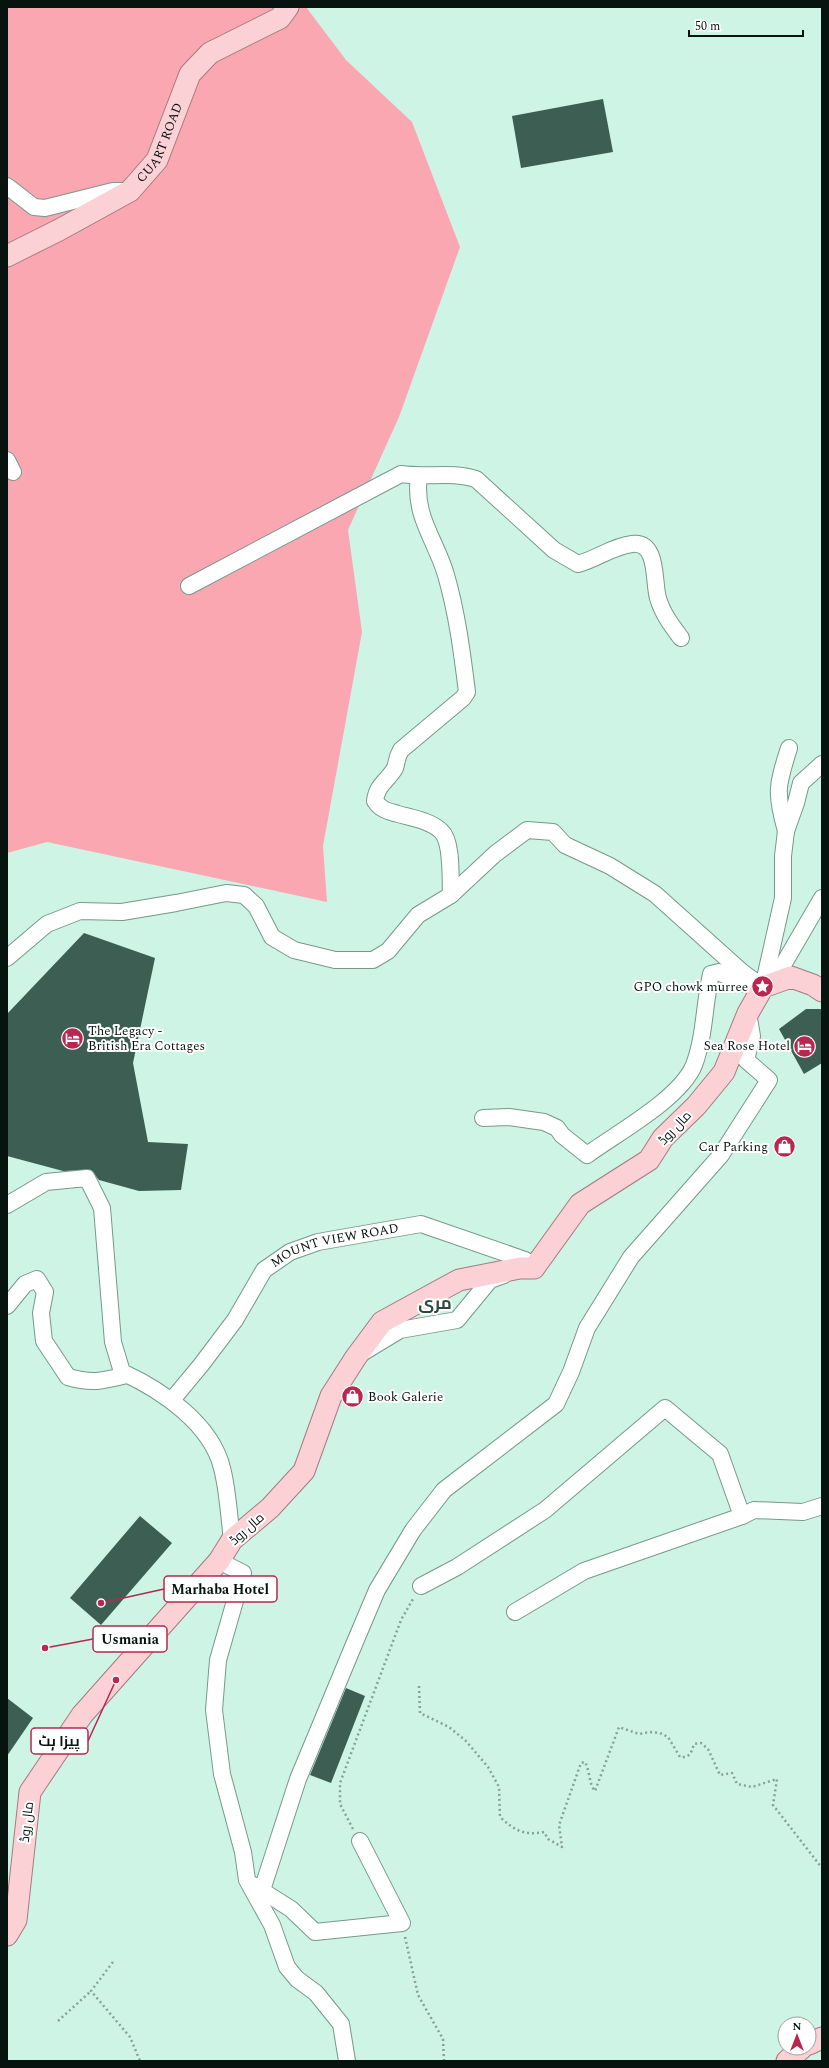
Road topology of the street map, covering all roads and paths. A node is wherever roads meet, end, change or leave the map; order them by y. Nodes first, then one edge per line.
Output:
1 (288, 7) edge
2 (7, 186) edge
3 (130, 191) junction
4 (7, 256) edge
5 (419, 476) junction
6 (189, 586) dead end
7 (681, 638) dead end
8 (789, 748) dead end
9 (822, 764) edge
10 (786, 831) junction
11 (451, 895) junction
12 (822, 898) edge
13 (7, 958) edge
14 (763, 987) junction
15 (822, 991) edge
16 (748, 1013) junction
17 (483, 1118) dead end
18 (7, 1205) edge
19 (527, 1268) junction
20 (7, 1306) edge
21 (356, 1357) junction
22 (127, 1375) junction
23 (172, 1400) junction
24 (822, 1506) edge
25 (742, 1516) junction
26 (232, 1540) junction
27 (219, 1561) junction
28 (420, 1586) joint
29 (515, 1612) dead end
30 (419, 1686) dead end
31 (360, 1841) joint
32 (822, 1868) edge
33 (247, 1880) junction
34 (262, 1890) junction
35 (402, 1923) junction
36 (12, 1928) edge
37 (113, 1962) dead end
38 (91, 1991) junction
39 (58, 2021) dead end
40 (140, 2061) edge
41 (347, 2061) edge
42 (444, 2061) edge

1 - 3 main road, CUART ROAD
2 - 3 street
3 - 4 main road, CUART ROAD
5 - 6 street
5 - 7 street
5 - 11 street
8 - 10 street
9 - 10 street
10 - 14 street
11 - 13 street
11 - 14 street
12 - 14 street
14 - 15 main road
14 - 16 main road, مال روڈ
14 - 17 street
16 - 19 main road, مال روڈ
16 - 34 street
18 - 22 street
19 - 21 street, مال روڈ
19 - 21 main road, مال روڈ
19 - 23 street, MOUNT VIEW ROAD
20 - 22 street
21 - 26 main road, مال روڈ
22 - 23 street
23 - 26 street
24 - 25 street
25 - 28 street
25 - 29 street
26 - 27 main road, مال روڈ
27 - 33 street
27 - 36 main road, مال روڈ
28 - 31 path
30 - 32 path
31 - 35 street
33 - 34 street
33 - 41 street
34 - 35 street
35 - 42 path
37 - 38 path
38 - 39 path
38 - 40 path

